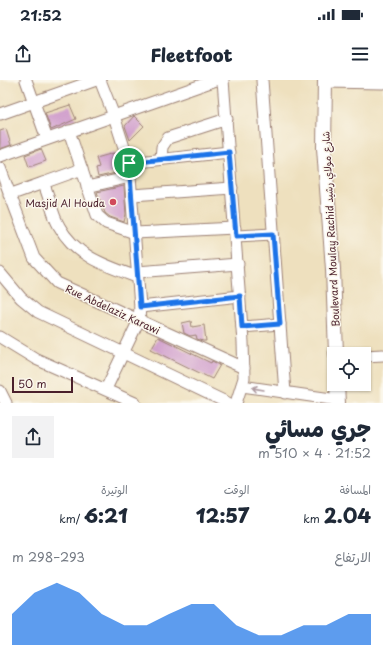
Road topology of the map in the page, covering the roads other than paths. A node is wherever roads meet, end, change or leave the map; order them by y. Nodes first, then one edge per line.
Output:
1 (26, 80) edge
2 (96, 80) edge
3 (100, 80) edge
4 (216, 80) edge
5 (223, 80) edge
6 (262, 80) edge
7 (325, 81) edge
8 (383, 83) edge
9 (34, 102) junction
10 (0, 114) edge
11 (114, 116) junction
12 (227, 119) junction
13 (69, 131) junction
14 (47, 138) junction
15 (229, 152) junction
16 (0, 156) edge
17 (161, 159) junction
18 (129, 163) junction
19 (0, 168) edge
20 (82, 169) junction
21 (130, 178) junction
22 (43, 183) junction
23 (87, 187) junction
24 (232, 188) junction
25 (9, 195) junction
26 (132, 195) junction
27 (235, 232) junction
28 (135, 233) junction
29 (273, 234) junction
30 (238, 264) junction
31 (0, 273) edge
32 (137, 275) junction
33 (240, 296) junction
34 (140, 307) junction
35 (139, 320) junction
36 (280, 324) junction
37 (242, 327) junction
38 (0, 337) edge
39 (336, 347) edge
40 (122, 354) junction
41 (383, 355) edge
42 (371, 356) edge
43 (244, 368) junction
44 (242, 386) junction
45 (106, 388) junction
46 (0, 391) edge
47 (337, 391) edge
48 (285, 393) junction
49 (115, 399) edge
50 (297, 399) edge
51 (338, 402) edge
52 (6, 403) edge
53 (135, 403) edge
54 (228, 403) edge
55 (236, 403) edge

1 - 9 street
2 - 9 street
3 - 11 street
4 - 11 street
5 - 12 street
6 - 29 street
7 - 8 street
7 - 39 main road, Boulevard Moulay Rachid شارع مولاي رشيد
9 - 10 street
9 - 14 street
11 - 13 street
11 - 18 street
12 - 15 street
12 - 17 street
13 - 14 street
13 - 20 street
14 - 16 street
15 - 17 street
15 - 24 street
17 - 18 street
18 - 21 street
19 - 25 street, Rue Abdelaziz Karawi
20 - 22 street
20 - 23 street
21 - 23 street
21 - 26 street
22 - 25 street
22 - 32 street
23 - 28 street
24 - 26 street
24 - 27 street
25 - 35 street, Rue Abdelaziz Karawi
26 - 28 street
27 - 28 street
27 - 29 street
27 - 30 street
28 - 32 street
29 - 36 street
30 - 32 street
30 - 33 street
31 - 40 street
32 - 34 street
33 - 34 street
33 - 37 street
34 - 35 street
35 - 40 street
35 - 43 street, Rue Abdelaziz Karawi
36 - 37 street
36 - 48 street
37 - 43 street
38 - 45 street
40 - 45 street
40 - 54 street
41 - 42 street
43 - 44 street
48 -> 44 street
44 - 55 street
45 - 49 street
46 - 52 street
47 - 51 main road
48 - 50 street
49 - 53 street
50 - 51 street

